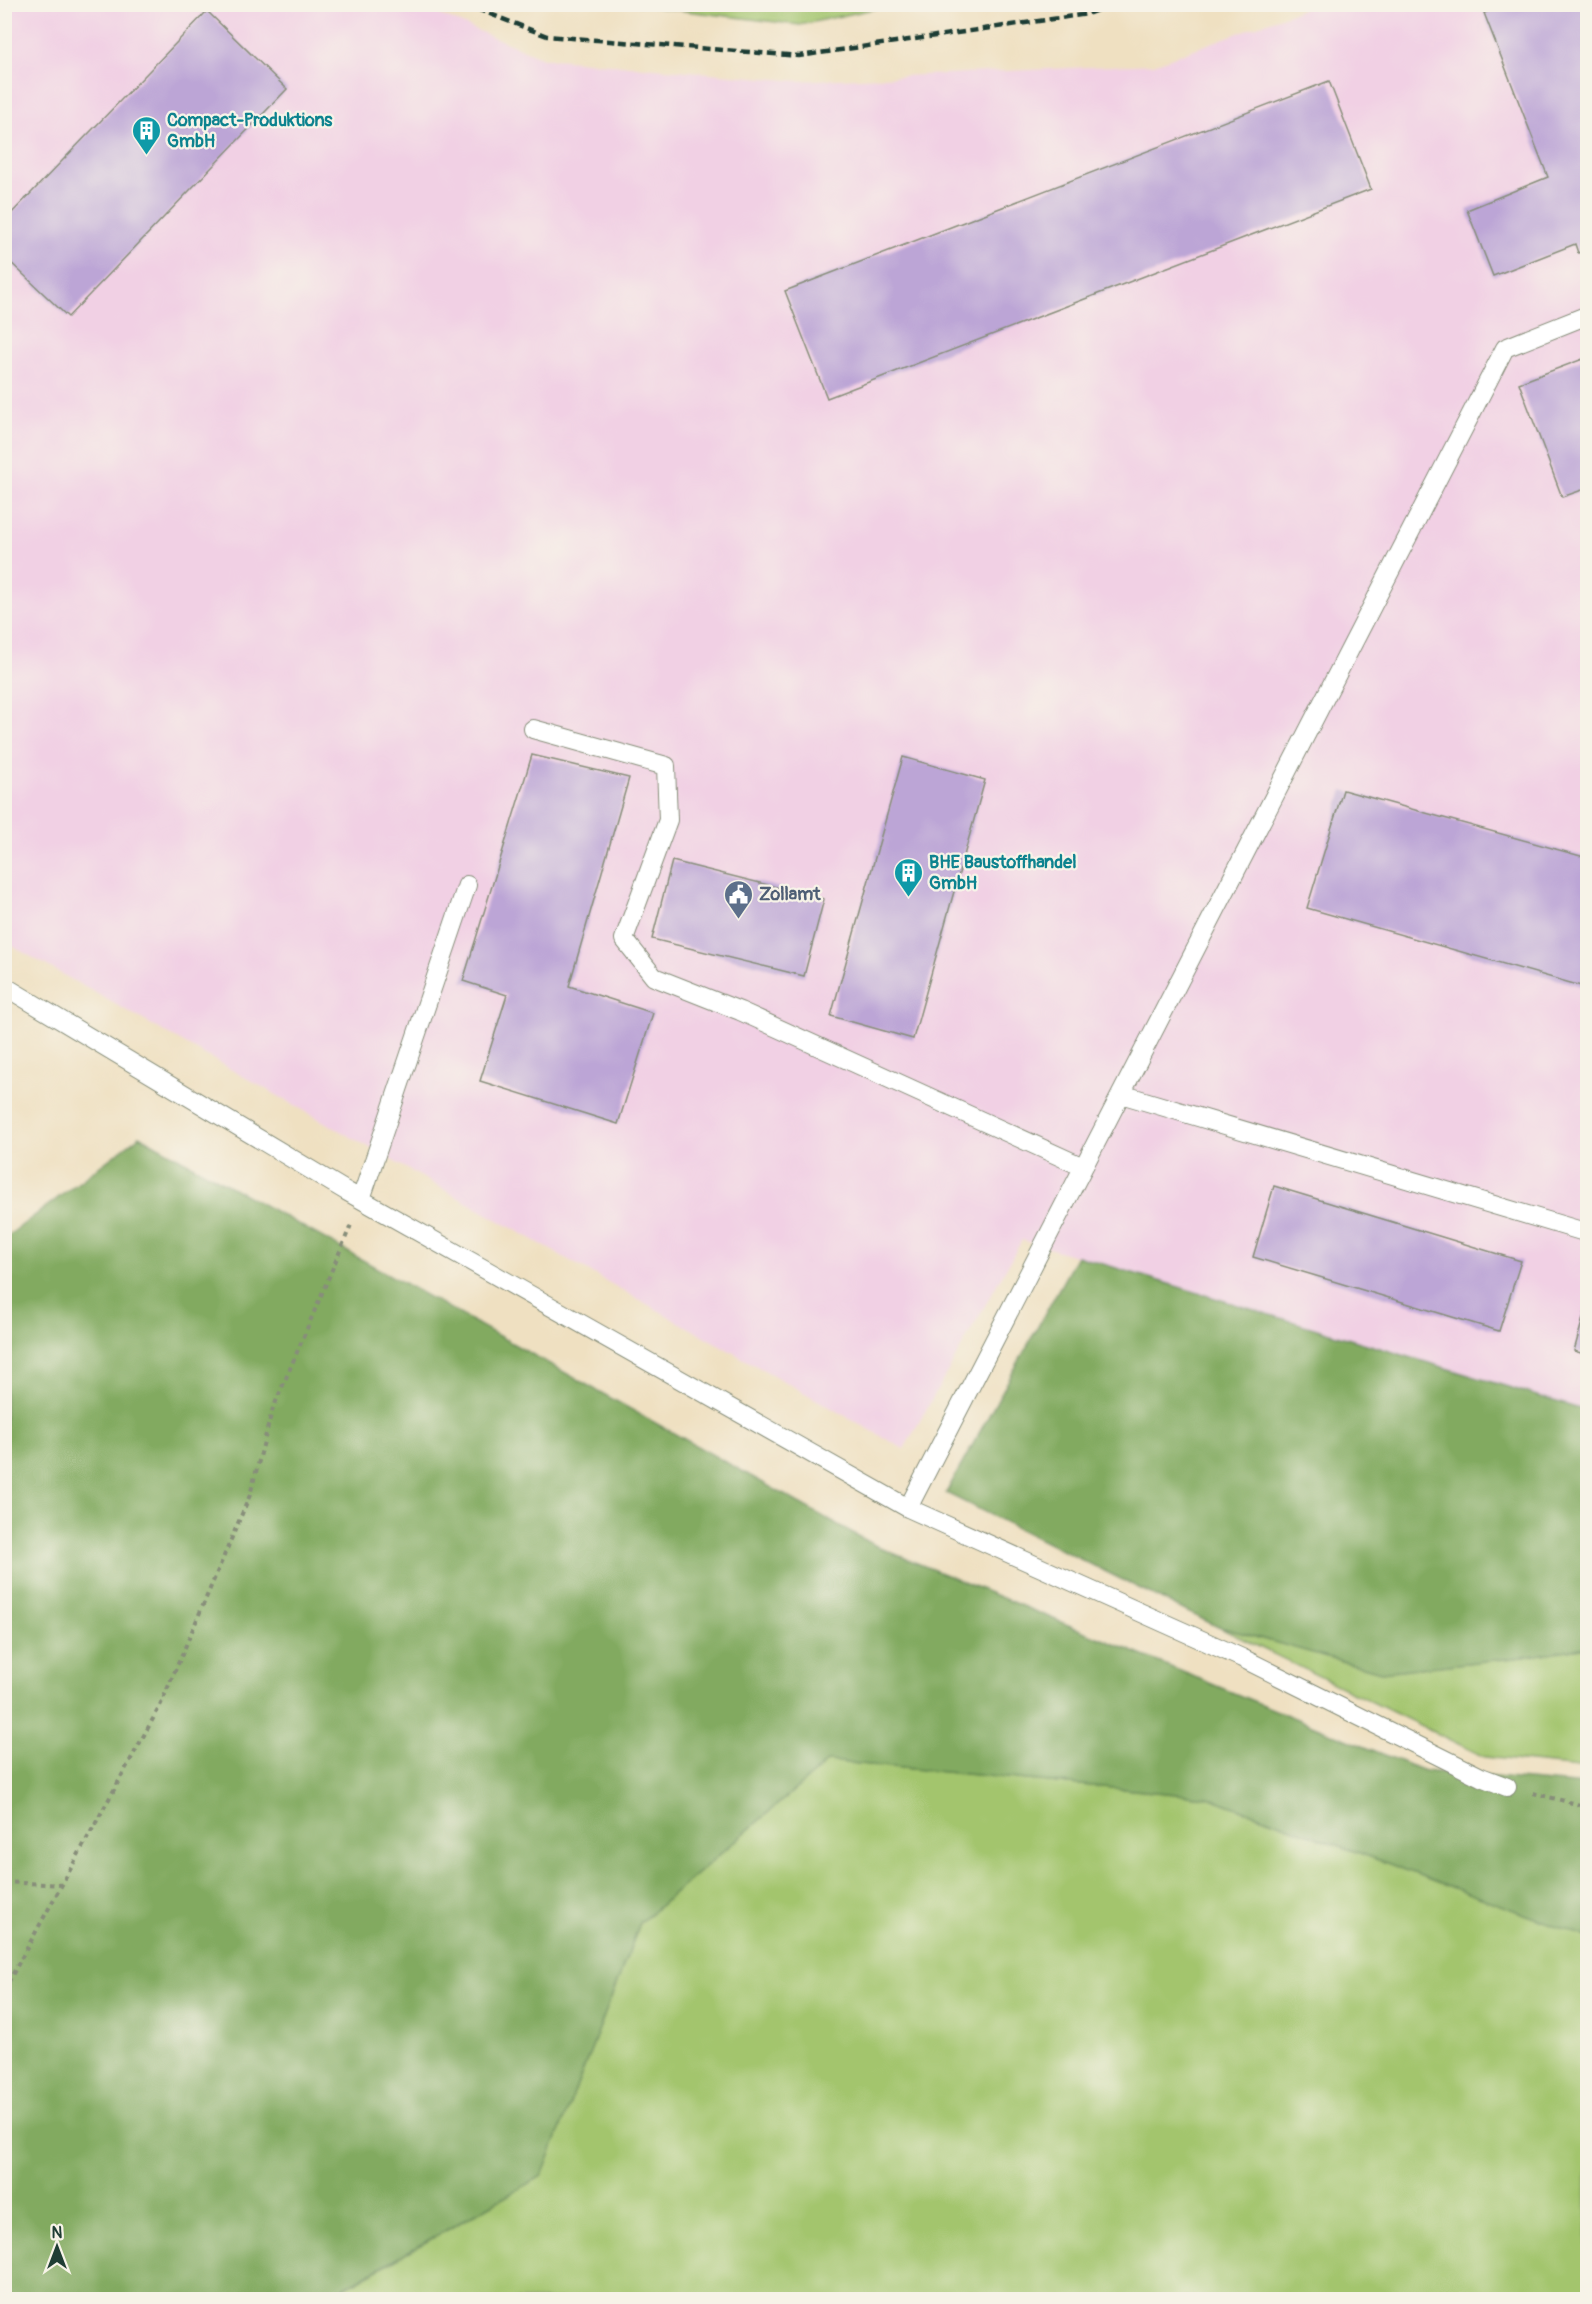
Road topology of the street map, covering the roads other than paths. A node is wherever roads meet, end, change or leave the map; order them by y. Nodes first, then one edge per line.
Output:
1 (1587, 315) edge
2 (533, 729) dead end
3 (467, 885) dead end
4 (4, 986) edge
5 (1121, 1094) junction
6 (1083, 1167) junction
7 (361, 1200) junction
8 (1587, 1233) edge
9 (908, 1508) junction
10 (1507, 1786) road end

1 - 5 lane
2 - 6 lane
3 - 7 lane
4 - 7 lane
5 - 6 lane
5 - 8 lane
6 - 9 lane
7 - 9 lane
9 - 10 lane

